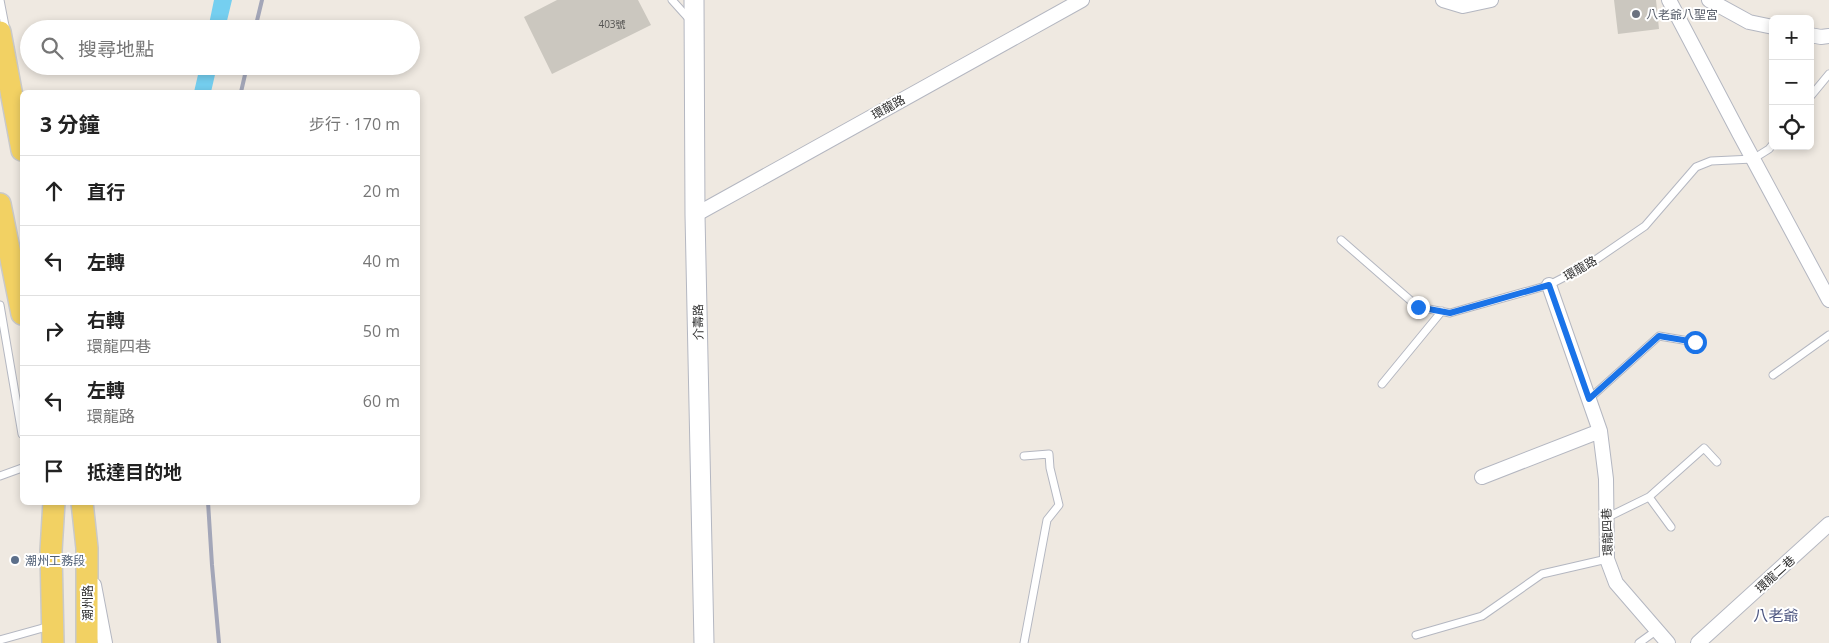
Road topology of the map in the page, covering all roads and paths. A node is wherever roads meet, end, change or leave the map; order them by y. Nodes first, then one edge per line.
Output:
1 (0, 0) edge
2 (672, 0) edge
3 (694, 0) edge
4 (1082, 0) edge
5 (1443, 0) edge
6 (1491, 0) edge
7 (1669, 0) edge
8 (1709, 0) edge
9 (694, 24) junction
10 (1769, 26) edge
11 (0, 32) edge
12 (1814, 36) edge
13 (1829, 36) edge
14 (1829, 74) edge
15 (1814, 93) edge
16 (20, 107) edge
17 (20, 139) edge
18 (1769, 149) edge
19 (1752, 159) junction
20 (0, 204) edge
21 (695, 215) junction
22 (1341, 240) dead end
23 (1549, 285) junction
24 (1829, 300) edge
25 (0, 305) edge
26 (20, 305) edge
27 (1442, 312) junction
28 (1829, 335) edge
29 (1695, 342) dead end
30 (1773, 375) dead end
31 (1382, 384) dead end
32 (1589, 399) junction
33 (20, 422) edge
34 (1600, 431) junction
35 (1024, 456) dead end
36 (1717, 462) dead end
37 (20, 469) edge
38 (0, 476) edge
39 (1482, 477) dead end
40 (1649, 497) junction
41 (54, 505) edge
42 (82, 505) edge
43 (1606, 518) junction
44 (1829, 524) edge
45 (1671, 527) dead end
46 (87, 548) junction
47 (1607, 559) junction
48 (1657, 630) junction
49 (54, 634) edge
50 (1416, 635) dead end
51 (0, 640) edge
52 (87, 643) edge
53 (105, 643) edge
54 (704, 643) edge
55 (1024, 643) edge
56 (1639, 643) edge
57 (1668, 643) edge
58 (1698, 643) edge

1 - 16 lane
2 - 9 lane
3 - 9 main road, 介壽路
4 - 21 street, 環龍路
5 - 6 street
7 - 19 street
8 - 10 street
9 - 21 main road, 介壽路
11 - 17 main road
12 - 13 street
14 - 15 lane
18 - 19 lane
19 - 23 lane, 環龍路
19 - 24 street
20 - 26 main road
21 - 54 main road, 介壽路
22 - 27 lane, 環龍路
23 - 27 lane, 環龍路
23 - 32 street, 環龍四巷
25 - 33 lane
27 - 31 lane
28 - 30 lane
29 - 32 lane
32 - 34 street, 環龍四巷
34 - 39 street
34 - 43 street, 環龍四巷
35 - 55 lane
36 - 40 lane
37 - 38 lane
40 - 43 lane
40 - 45 lane
41 - 49 main road
42 - 46 main road, 潮州路
43 - 47 street, 環龍四巷
44 - 58 street, 環龍二巷
46 - 52 main road, 潮州路
46 - 53 street
47 - 48 street, 環龍四巷
47 - 50 lane
48 - 56 lane
48 - 57 street, 環龍四巷
49 - 51 lane

